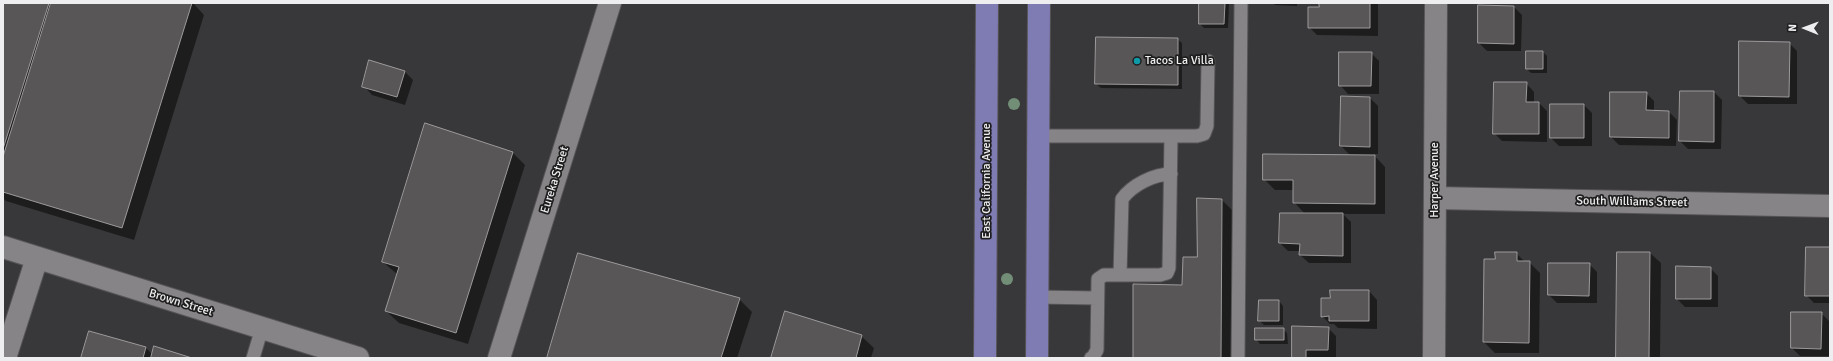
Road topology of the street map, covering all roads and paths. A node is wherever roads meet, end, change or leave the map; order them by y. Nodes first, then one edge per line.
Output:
1 (610, 3) edge
2 (987, 3) edge
3 (1039, 3) edge
4 (1241, 3) edge
5 (1436, 3) edge
6 (1208, 61) dead end
7 (1038, 136) junction
8 (1171, 136) junction
9 (1171, 174) junction
10 (1435, 198) junction
11 (1830, 206) edge
12 (3, 247) edge
13 (36, 258) junction
14 (1120, 275) junction
15 (1037, 297) junction
16 (1097, 298) junction
17 (262, 328) junction
18 (5, 358) edge
19 (253, 358) edge
20 (358, 358) edge
21 (499, 358) edge
22 (985, 358) edge
23 (1037, 358) edge
24 (1091, 358) edge
25 (1238, 358) edge
26 (1434, 358) edge

1 - 21 street, Eureka Street
2 - 22 main road, East California Avenue
3 - 7 main road
4 - 25 lane
5 - 10 street, Harper Avenue
6 - 8 lane
7 - 8 lane
7 - 15 main road
8 - 9 lane
9 - 14 lane
9 - 14 lane
10 - 11 street, South Williams Street
10 - 26 street, Harper Avenue
12 - 13 street, Brown Street
13 - 17 street, Brown Street
13 - 18 street
14 - 16 lane
15 - 16 lane
15 - 23 main road
16 - 24 lane
17 - 19 lane
17 - 20 street, Brown Street

